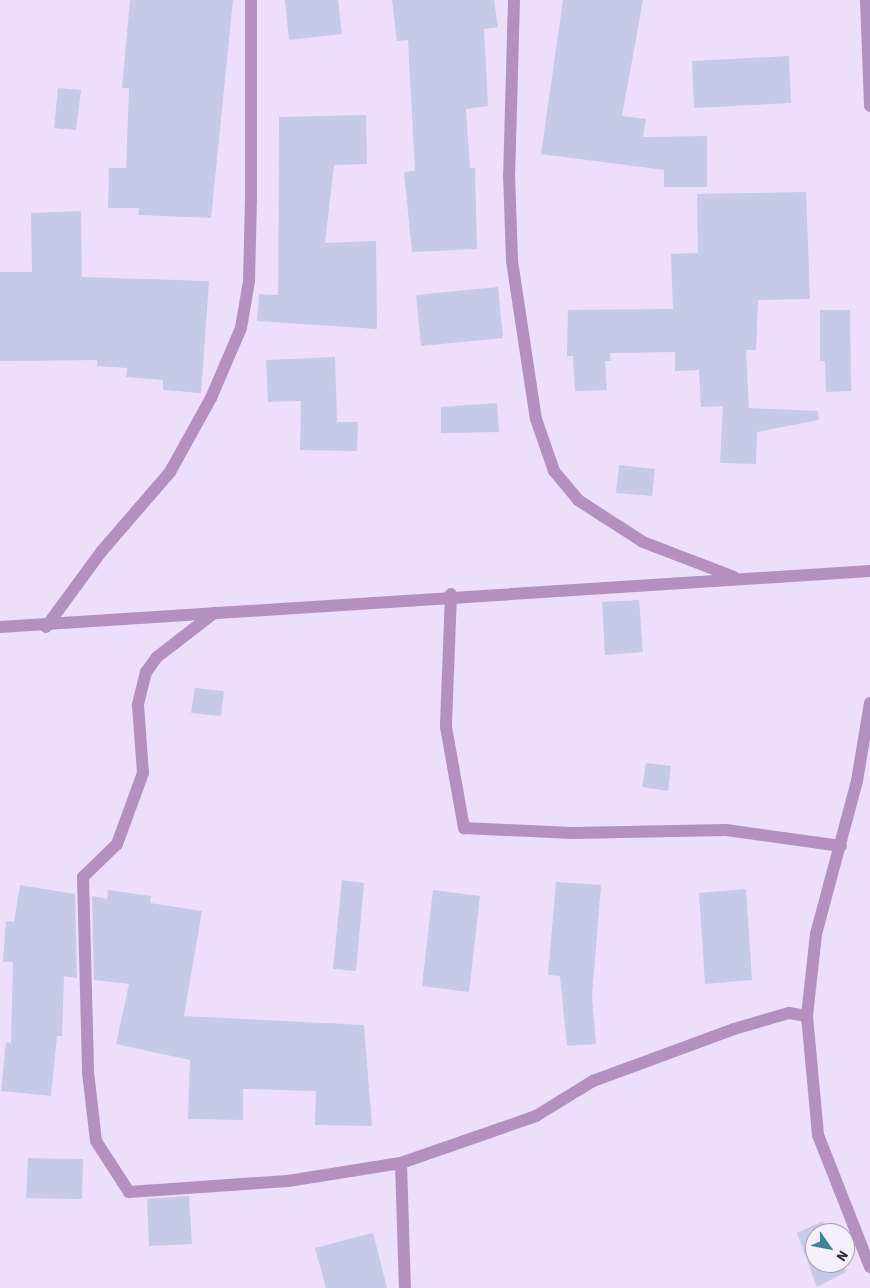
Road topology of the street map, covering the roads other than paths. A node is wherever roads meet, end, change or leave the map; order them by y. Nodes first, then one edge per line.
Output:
1 (251, 0) edge
2 (514, 0) edge
3 (866, 0) edge
4 (868, 32) edge
5 (869, 66) edge
6 (870, 106) edge
7 (870, 571) edge
8 (739, 579) junction
9 (451, 594) junction
10 (214, 614) junction
11 (0, 627) edge
12 (46, 627) junction
13 (870, 703) edge
14 (841, 846) junction
15 (807, 1016) junction
16 (401, 1163) junction
17 (870, 1267) edge
18 (405, 1288) edge

1 - 12 street
2 - 8 street
3 - 4 street
4 - 5 street
5 - 6 street
7 - 8 street
8 - 9 street
9 - 10 street
9 - 14 street
10 - 12 street
10 - 16 street
11 - 12 street
13 - 14 street
14 - 15 street
15 - 16 street
15 - 17 street
16 - 18 street

